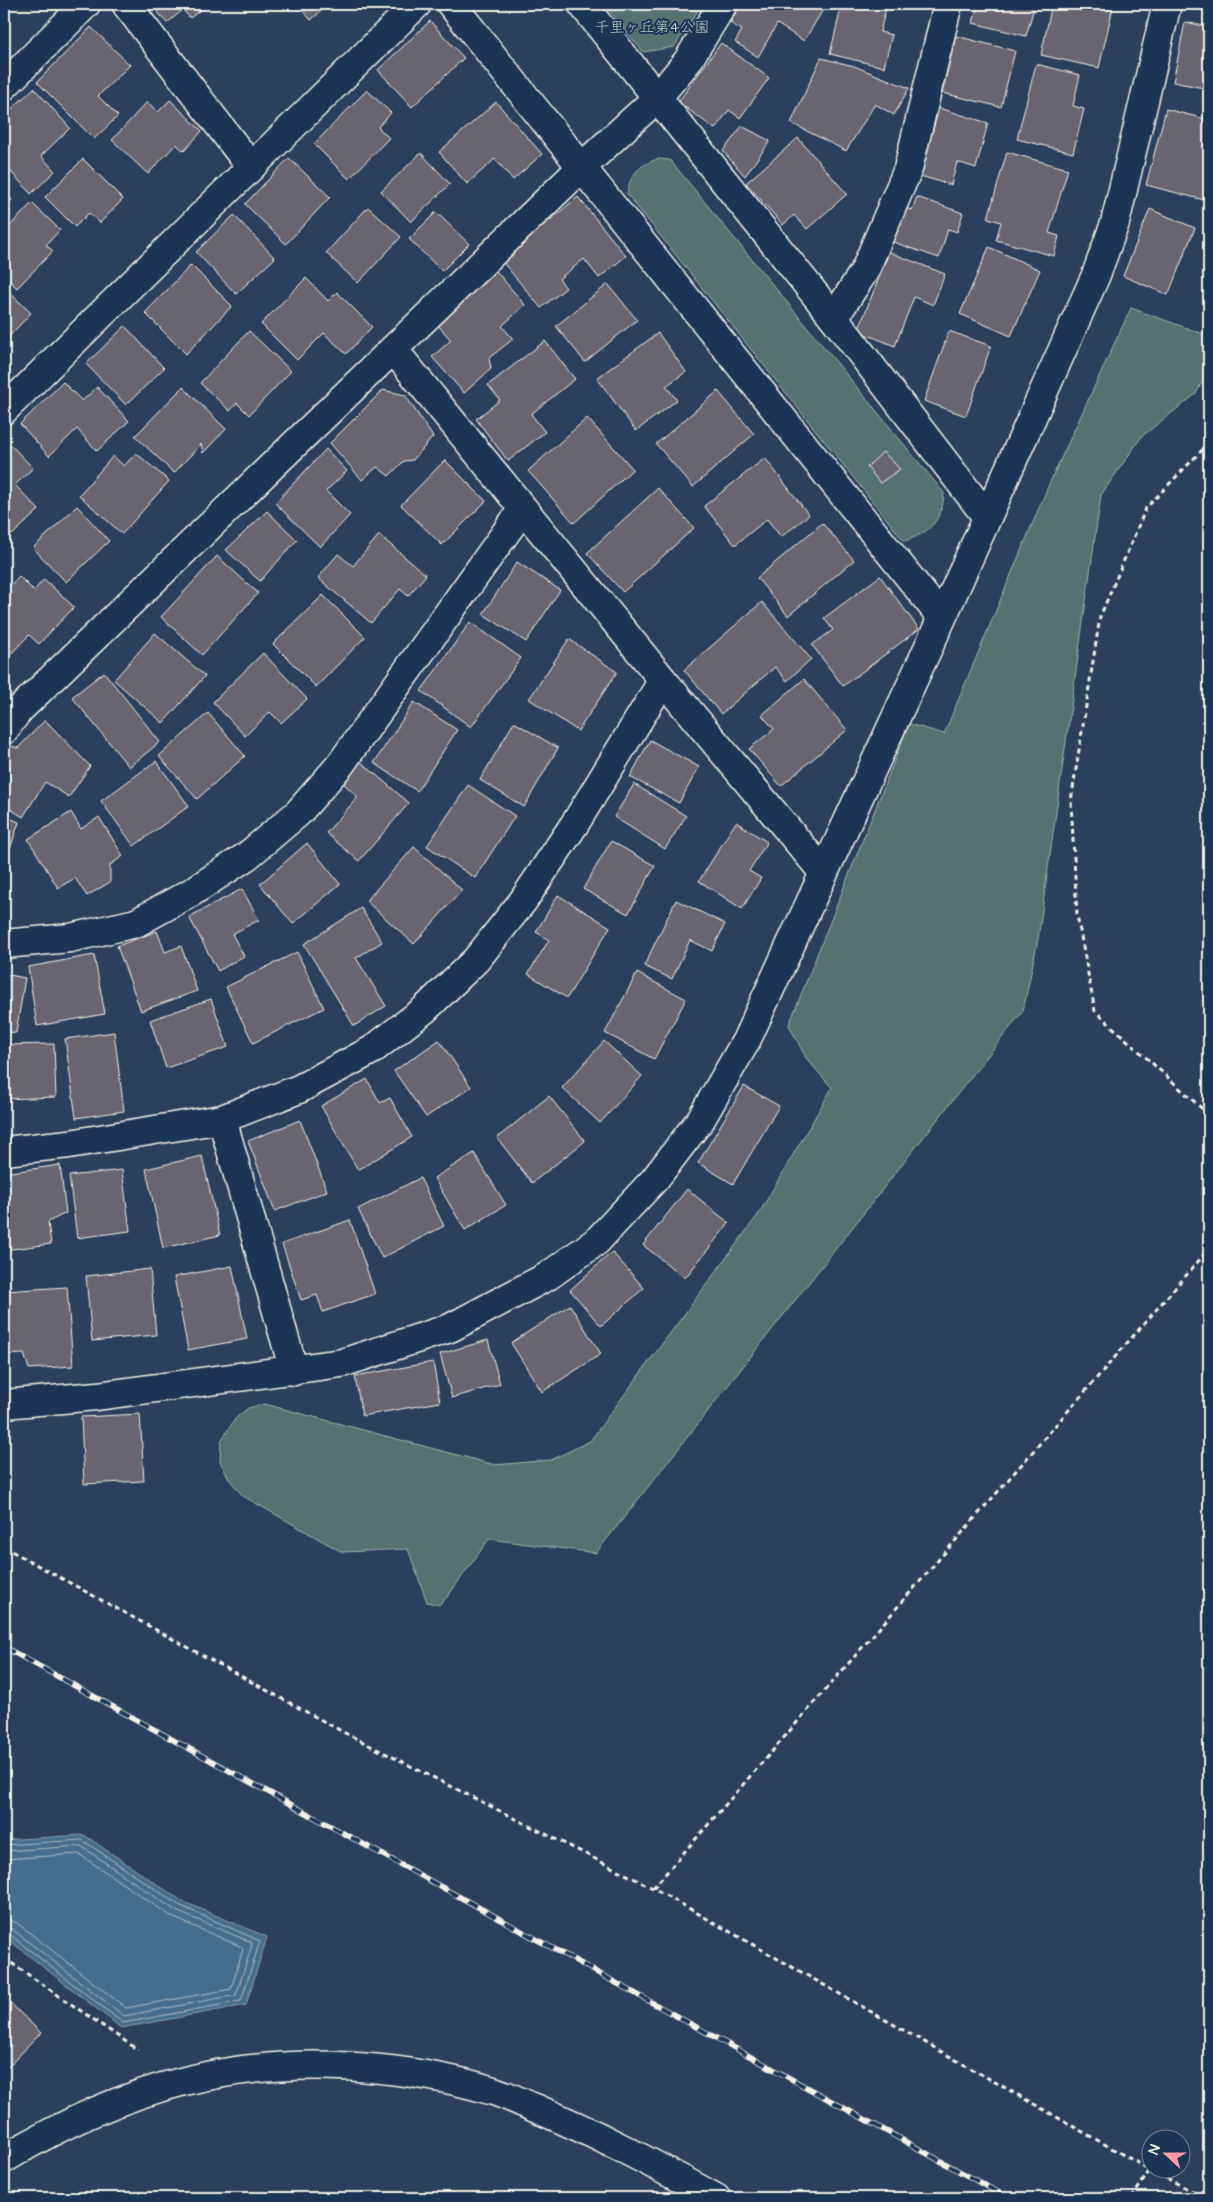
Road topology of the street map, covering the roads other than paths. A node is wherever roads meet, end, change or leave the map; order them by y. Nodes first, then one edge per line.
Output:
1 (86, 4) edge
2 (126, 4) edge
3 (417, 4) edge
4 (450, 4) edge
5 (582, 4) edge
6 (723, 4) edge
7 (948, 4) edge
8 (1167, 4) edge
9 (4, 86) edge
10 (657, 98) junction
11 (251, 167) junction
12 (582, 167) junction
13 (834, 318) junction
14 (393, 349) junction
15 (4, 410) edge
16 (522, 510) junction
17 (987, 517) junction
18 (942, 618) junction
19 (662, 680) junction
20 (9, 712) edge
21 (824, 873) junction
22 (4, 944) edge
23 (222, 1119) junction
24 (4, 1151) edge
25 (294, 1371) junction
26 (4, 1404) edge
27 (4, 2159) edge
28 (716, 2198) edge

1 - 9 street
2 - 11 street
3 - 11 street
4 - 12 street
5 - 10 street
6 - 10 street
7 - 13 street
8 - 17 street
10 - 12 street
10 - 13 street
11 - 15 street
12 - 14 street
12 - 18 street
13 - 17 street
14 - 16 street
14 - 20 street
16 - 19 street
16 - 22 street
17 - 18 street
18 - 21 street
19 - 21 street
19 - 23 street
21 - 25 street
23 - 24 street
23 - 25 street
25 - 26 street
27 - 28 street

